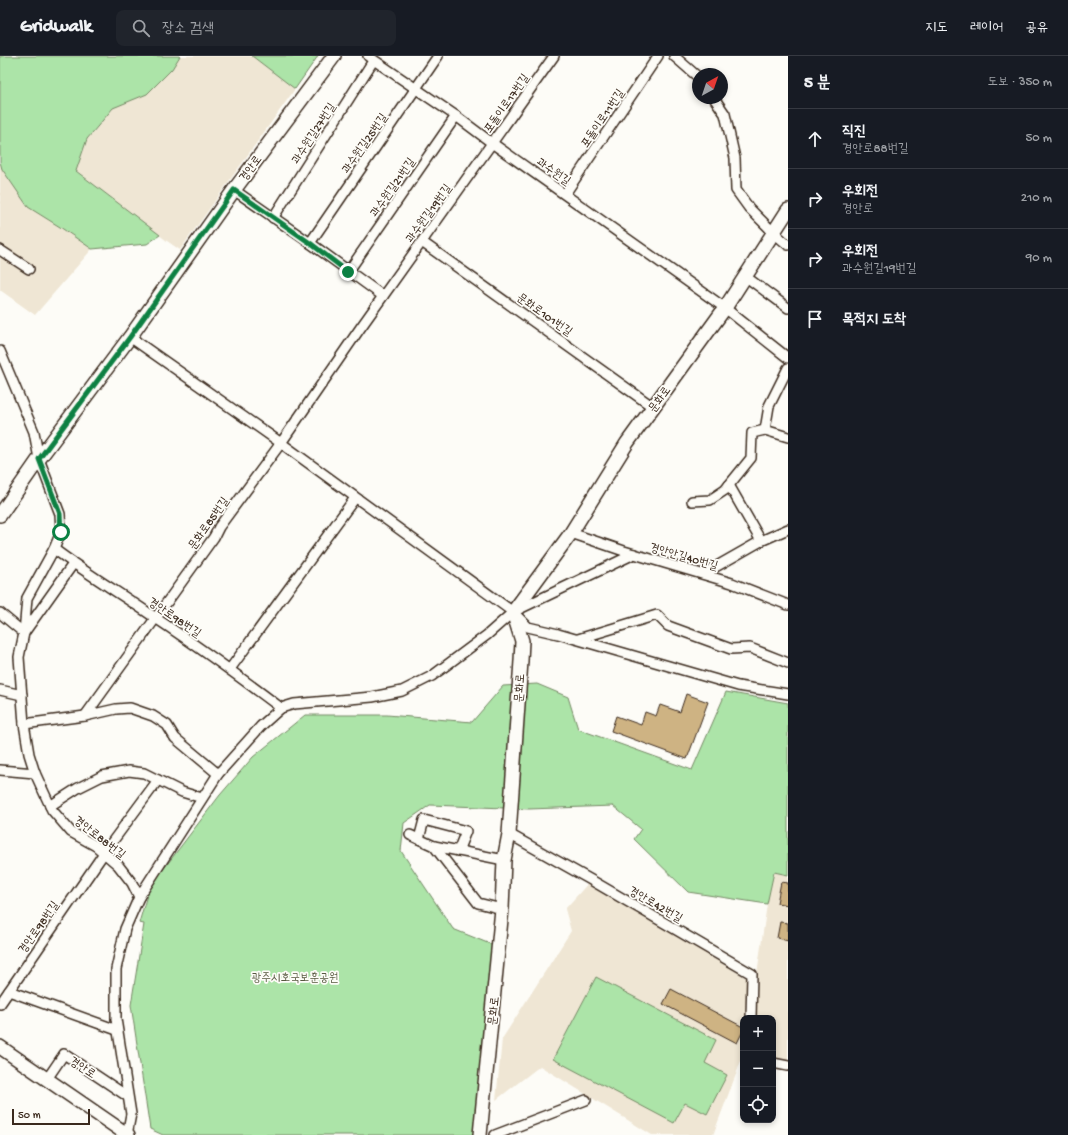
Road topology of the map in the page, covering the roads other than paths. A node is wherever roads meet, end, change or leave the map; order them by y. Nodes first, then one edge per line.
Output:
1 (334, 56) edge
2 (438, 56) edge
3 (554, 56) edge
4 (658, 56) edge
5 (674, 56) edge
6 (370, 58) edge
7 (692, 72) edge
8 (416, 89) junction
9 (718, 104) edge
10 (456, 116) junction
11 (492, 143) junction
12 (234, 190) junction
13 (565, 194) junction
14 (788, 210) edge
15 (273, 218) junction
16 (773, 232) junction
17 (422, 242) junction
18 (310, 243) junction
19 (788, 245) edge
20 (0, 250) edge
21 (29, 269) dead end
22 (348, 272) junction
23 (745, 276) junction
24 (383, 296) junction
25 (725, 308) junction
26 (788, 308) edge
27 (130, 337) junction
28 (0, 351) edge
29 (787, 355) edge
30 (788, 368) edge
31 (653, 406) junction
32 (765, 430) junction
33 (788, 437) edge
34 (280, 443) junction
35 (39, 459) junction
36 (729, 485) junction
37 (355, 498) junction
38 (692, 501) dead end
39 (0, 515) edge
40 (788, 529) edge
41 (572, 533) junction
42 (760, 541) junction
43 (54, 549) junction
44 (634, 554) junction
45 (73, 564) junction
46 (703, 574) junction
47 (788, 605) edge
48 (513, 612) junction
49 (0, 613) edge
50 (156, 618) junction
51 (24, 633) junction
52 (578, 639) junction
53 (788, 663) edge
54 (230, 669) junction
55 (0, 690) edge
56 (788, 694) edge
57 (22, 695) junction
58 (281, 708) junction
59 (85, 716) junction
60 (24, 724) junction
61 (0, 770) edge
62 (35, 773) junction
63 (218, 774) junction
64 (158, 780) junction
65 (202, 798) junction
66 (50, 806) junction
67 (509, 834) junction
68 (410, 835) dead end
69 (419, 839) junction
70 (434, 846) junction
71 (458, 851) junction
72 (104, 854) junction
73 (504, 860) junction
74 (138, 896) junction
75 (502, 909) junction
76 (9, 991) junction
77 (0, 1004) edge
78 (751, 1015) edge
79 (117, 1030) junction
80 (0, 1047) edge
81 (776, 1064) edge
82 (788, 1066) edge
83 (47, 1080) junction
84 (127, 1096) junction
85 (586, 1100) dead end
86 (127, 1135) edge
87 (480, 1135) edge
88 (495, 1135) edge

1 - 12 street, 경안로
2 - 8 street, 과수원길25번길
3 - 11 street, 포돌이로17번길
4 - 13 street, 포돌이로11번길
5 - 7 street
6 - 8 street, 과수원길
6 - 15 street, 과수원길27번길
8 - 10 street, 과수원길
8 - 18 street, 과수원길25번길
9 - 16 street
10 - 11 street, 과수원길
10 - 22 street, 과수원길21번길
11 - 13 street, 과수원길
11 - 17 street, 과수원길19번길
12 - 15 street
12 - 27 street, 경안로
13 - 25 street, 과수원길
14 - 16 street, 문화로
15 - 18 street
16 - 19 street
16 - 23 street, 문화로
17 - 24 street, 과수원길19번길
17 - 31 street, 문화로101번길
18 - 22 street
20 - 21 street
22 - 24 street
23 - 25 street, 문화로
23 - 26 street
24 - 34 street, 과수원길19번길
25 - 29 street
25 - 31 street, 문화로
27 - 34 street
27 - 35 street, 경안로
28 - 35 street, 경안로88번길
30 - 32 street
31 - 41 street, 문화로
32 - 33 street
32 - 36 street
34 - 37 street
34 - 50 street, 문화로85번길
35 - 39 street, 경안로
35 - 43 street, 경안로88번길
36 - 38 street
36 - 42 street
37 - 48 street
37 - 54 street
40 - 42 street
41 - 44 street, 경안안길40번길
41 - 48 street, 문화로
42 - 46 street
43 - 45 street, 경안로98번길
43 - 51 street, 경안로88번길
44 - 46 street, 경안안길40번길
44 - 48 street
45 - 50 street, 경안로98번길
45 - 51 street
46 - 47 street, 경안안길40번길
48 - 52 street
48 - 58 street
48 - 67 street, 문화로
49 - 51 street
50 - 54 street, 경안로98번길
50 - 59 street, 문화로85번길
51 - 57 street, 경안로88번길
52 - 53 street
52 - 56 street
54 - 58 street, 경안로98번길
55 - 57 street
57 - 60 street, 경안로88번길
58 - 63 street
59 - 60 street
59 - 63 street
60 - 62 street, 경안로88번길
61 - 62 street
62 - 66 street, 경안로88번길
63 - 65 street
64 - 65 street
64 - 66 street
64 - 72 street, 경안로98번길
65 - 74 street
66 - 72 street, 경안로88번길
67 - 73 street, 문화로
67 - 78 street, 경안로42번길
68 - 69 street
69 - 70 street
69 - 71 street
70 - 71 street
70 - 75 street
71 - 73 street
72 - 74 street, 경안로88번길
72 - 76 street, 경안로98번길
73 - 75 street, 문화로
74 - 79 street
75 - 87 street, 문화로
76 - 77 street, 경안로98번길
76 - 79 street
79 - 84 street
80 - 83 street
81 - 82 street
83 - 84 street, 경안로
83 - 86 street
84 - 86 street
85 - 88 street

